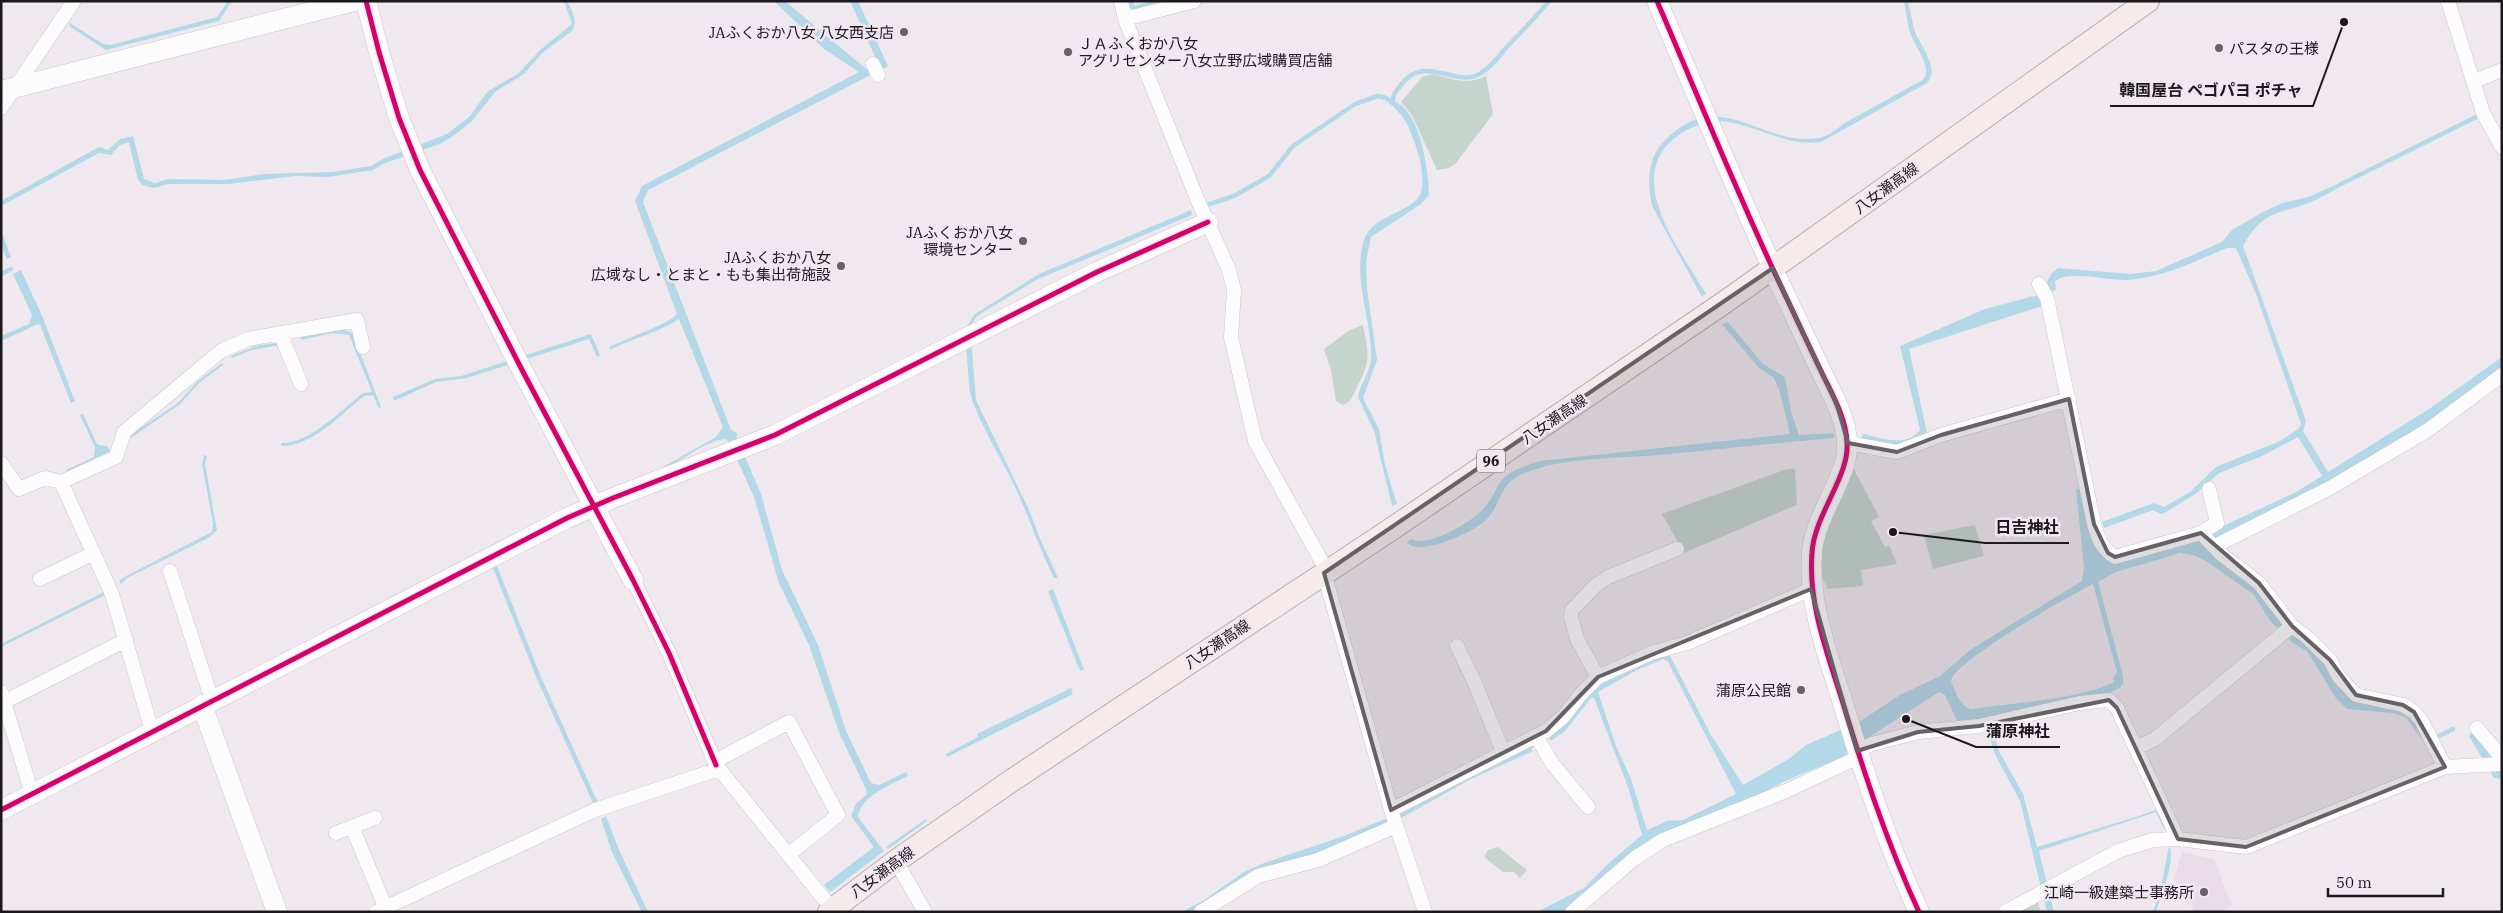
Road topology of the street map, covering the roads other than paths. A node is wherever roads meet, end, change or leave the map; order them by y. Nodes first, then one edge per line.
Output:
1 (74, 1) edge
2 (354, 1) edge
3 (366, 1) edge
4 (1121, 1) edge
5 (1194, 1) edge
6 (1657, 1) edge
7 (2148, 1) edge
8 (2448, 1) edge
9 (1125, 19) junction
10 (2502, 70) edge
11 (2474, 81) junction
12 (8, 90) edge
13 (1, 108) edge
14 (2502, 146) edge
15 (1208, 222) junction
16 (1773, 268) junction
17 (2042, 289) dead end
18 (283, 339) junction
19 (363, 347) dead end
20 (2502, 375) edge
21 (302, 384) dead end
22 (2069, 398) junction
23 (1846, 436) junction
24 (1, 463) edge
25 (61, 482) junction
26 (2209, 489) dead end
27 (594, 506) junction
28 (2202, 534) junction
29 (2215, 546) junction
30 (1677, 548) dead end
31 (94, 553) junction
32 (170, 571) dead end
33 (1325, 572) junction
34 (40, 579) dead end
35 (633, 580) joint
36 (1811, 589) junction
37 (2287, 631) junction
38 (126, 640) junction
39 (1457, 646) dead end
40 (1598, 678) junction
41 (3, 697) edge
42 (208, 702) junction
43 (5, 718) edge
44 (2477, 728) dead end
45 (152, 731) junction
46 (1536, 736) junction
47 (2136, 748) junction
48 (1858, 752) junction
49 (1501, 754) junction
50 (2497, 763) edge
51 (717, 767) junction
52 (2445, 767) junction
53 (32, 794) junction
54 (1588, 807) dead end
55 (1, 810) edge
56 (375, 818) dead end
57 (1394, 818) junction
58 (352, 827) junction
59 (336, 833) dead end
60 (2178, 840) junction
61 (788, 855) junction
62 (896, 861) junction
63 (379, 910) edge
64 (830, 910) edge
65 (277, 912) edge
66 (925, 912) edge
67 (1201, 912) edge
68 (1425, 912) edge
69 (1572, 912) edge
70 (1919, 912) edge
71 (2005, 912) edge

1 - 12 street
2 - 12 street
3 - 27 street
4 - 9 street
5 - 9 street
6 - 16 street
7 - 16 main road, 八女瀬高線 / 96
8 - 11 street
9 - 15 street
10 - 11 street
11 - 14 street
12 - 13 street
15 - 27 street
15 - 33 street
16 - 23 street
16 - 33 main road, 八女瀬高線 / 96
17 - 22 street
18 - 19 street
18 - 21 street
18 - 25 street
20 - 29 street
22 - 23 street
22 - 28 street
23 - 36 street
24 - 25 street
25 - 31 street
26 - 28 street
27 - 35 street
27 - 42 street
28 - 29 street
29 - 37 street
30 - 40 street
31 - 34 street
31 - 38 street
32 - 42 street
33 - 57 street
33 - 62 main road, 八女瀬高線 / 96
35 - 51 street
36 - 40 street
36 - 48 street
37 - 47 street
37 - 52 street
38 - 41 street
38 - 45 street
39 - 49 street
40 - 46 street
41 - 43 street
42 - 45 street
42 - 65 street
43 - 53 street
44 - 50 street
45 - 53 street
46 - 49 street
46 - 54 street
47 - 48 street
47 - 60 street
48 - 69 street
48 - 70 street
49 - 57 street
50 - 52 street
51 - 61 street
51 - 61 street
51 - 63 street
52 - 60 street
53 - 55 street
56 - 58 street
57 - 67 street
57 - 68 street
58 - 59 street
58 - 63 street
60 - 71 street
61 - 64 street
62 - 64 main road, 八女瀬高線 / 96
62 - 66 street

